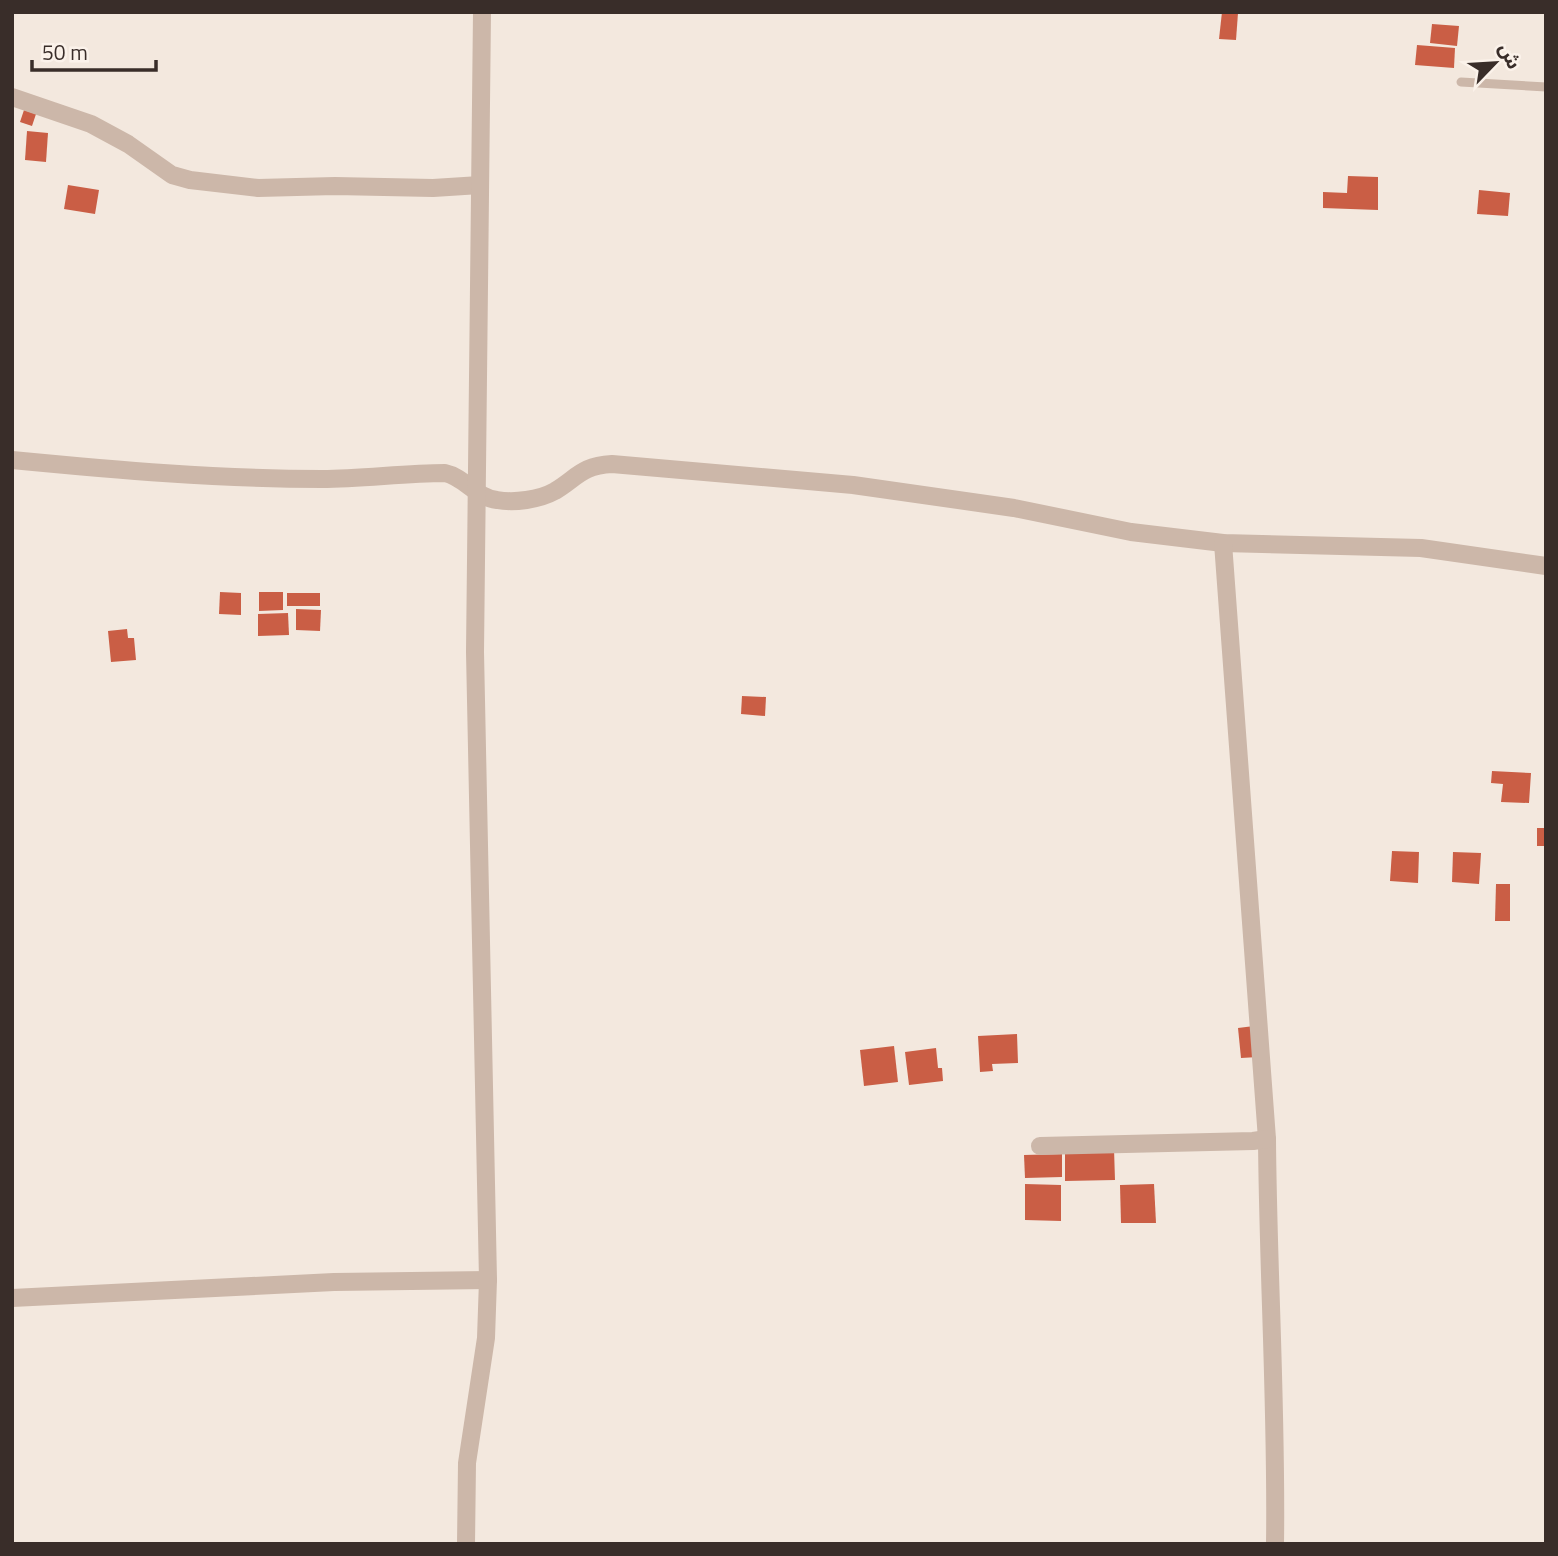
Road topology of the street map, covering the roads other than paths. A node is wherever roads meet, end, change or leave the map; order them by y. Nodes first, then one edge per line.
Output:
1 (482, 12) edge
2 (1461, 82) dead end
3 (1546, 86) edge
4 (12, 97) edge
5 (480, 185) junction
6 (12, 460) edge
7 (475, 489) junction
8 (1223, 543) junction
9 (1546, 566) edge
10 (1267, 1139) junction
11 (1040, 1146) dead end
12 (488, 1280) junction
13 (12, 1298) edge
14 (466, 1544) edge
15 (1275, 1544) edge

1 - 5 street
2 - 3 lane
4 - 5 street
5 - 7 street
6 - 7 street
7 - 8 street
7 - 12 street
8 - 9 street
8 - 10 street
10 - 11 street
10 - 15 street
12 - 13 street
12 - 14 street

